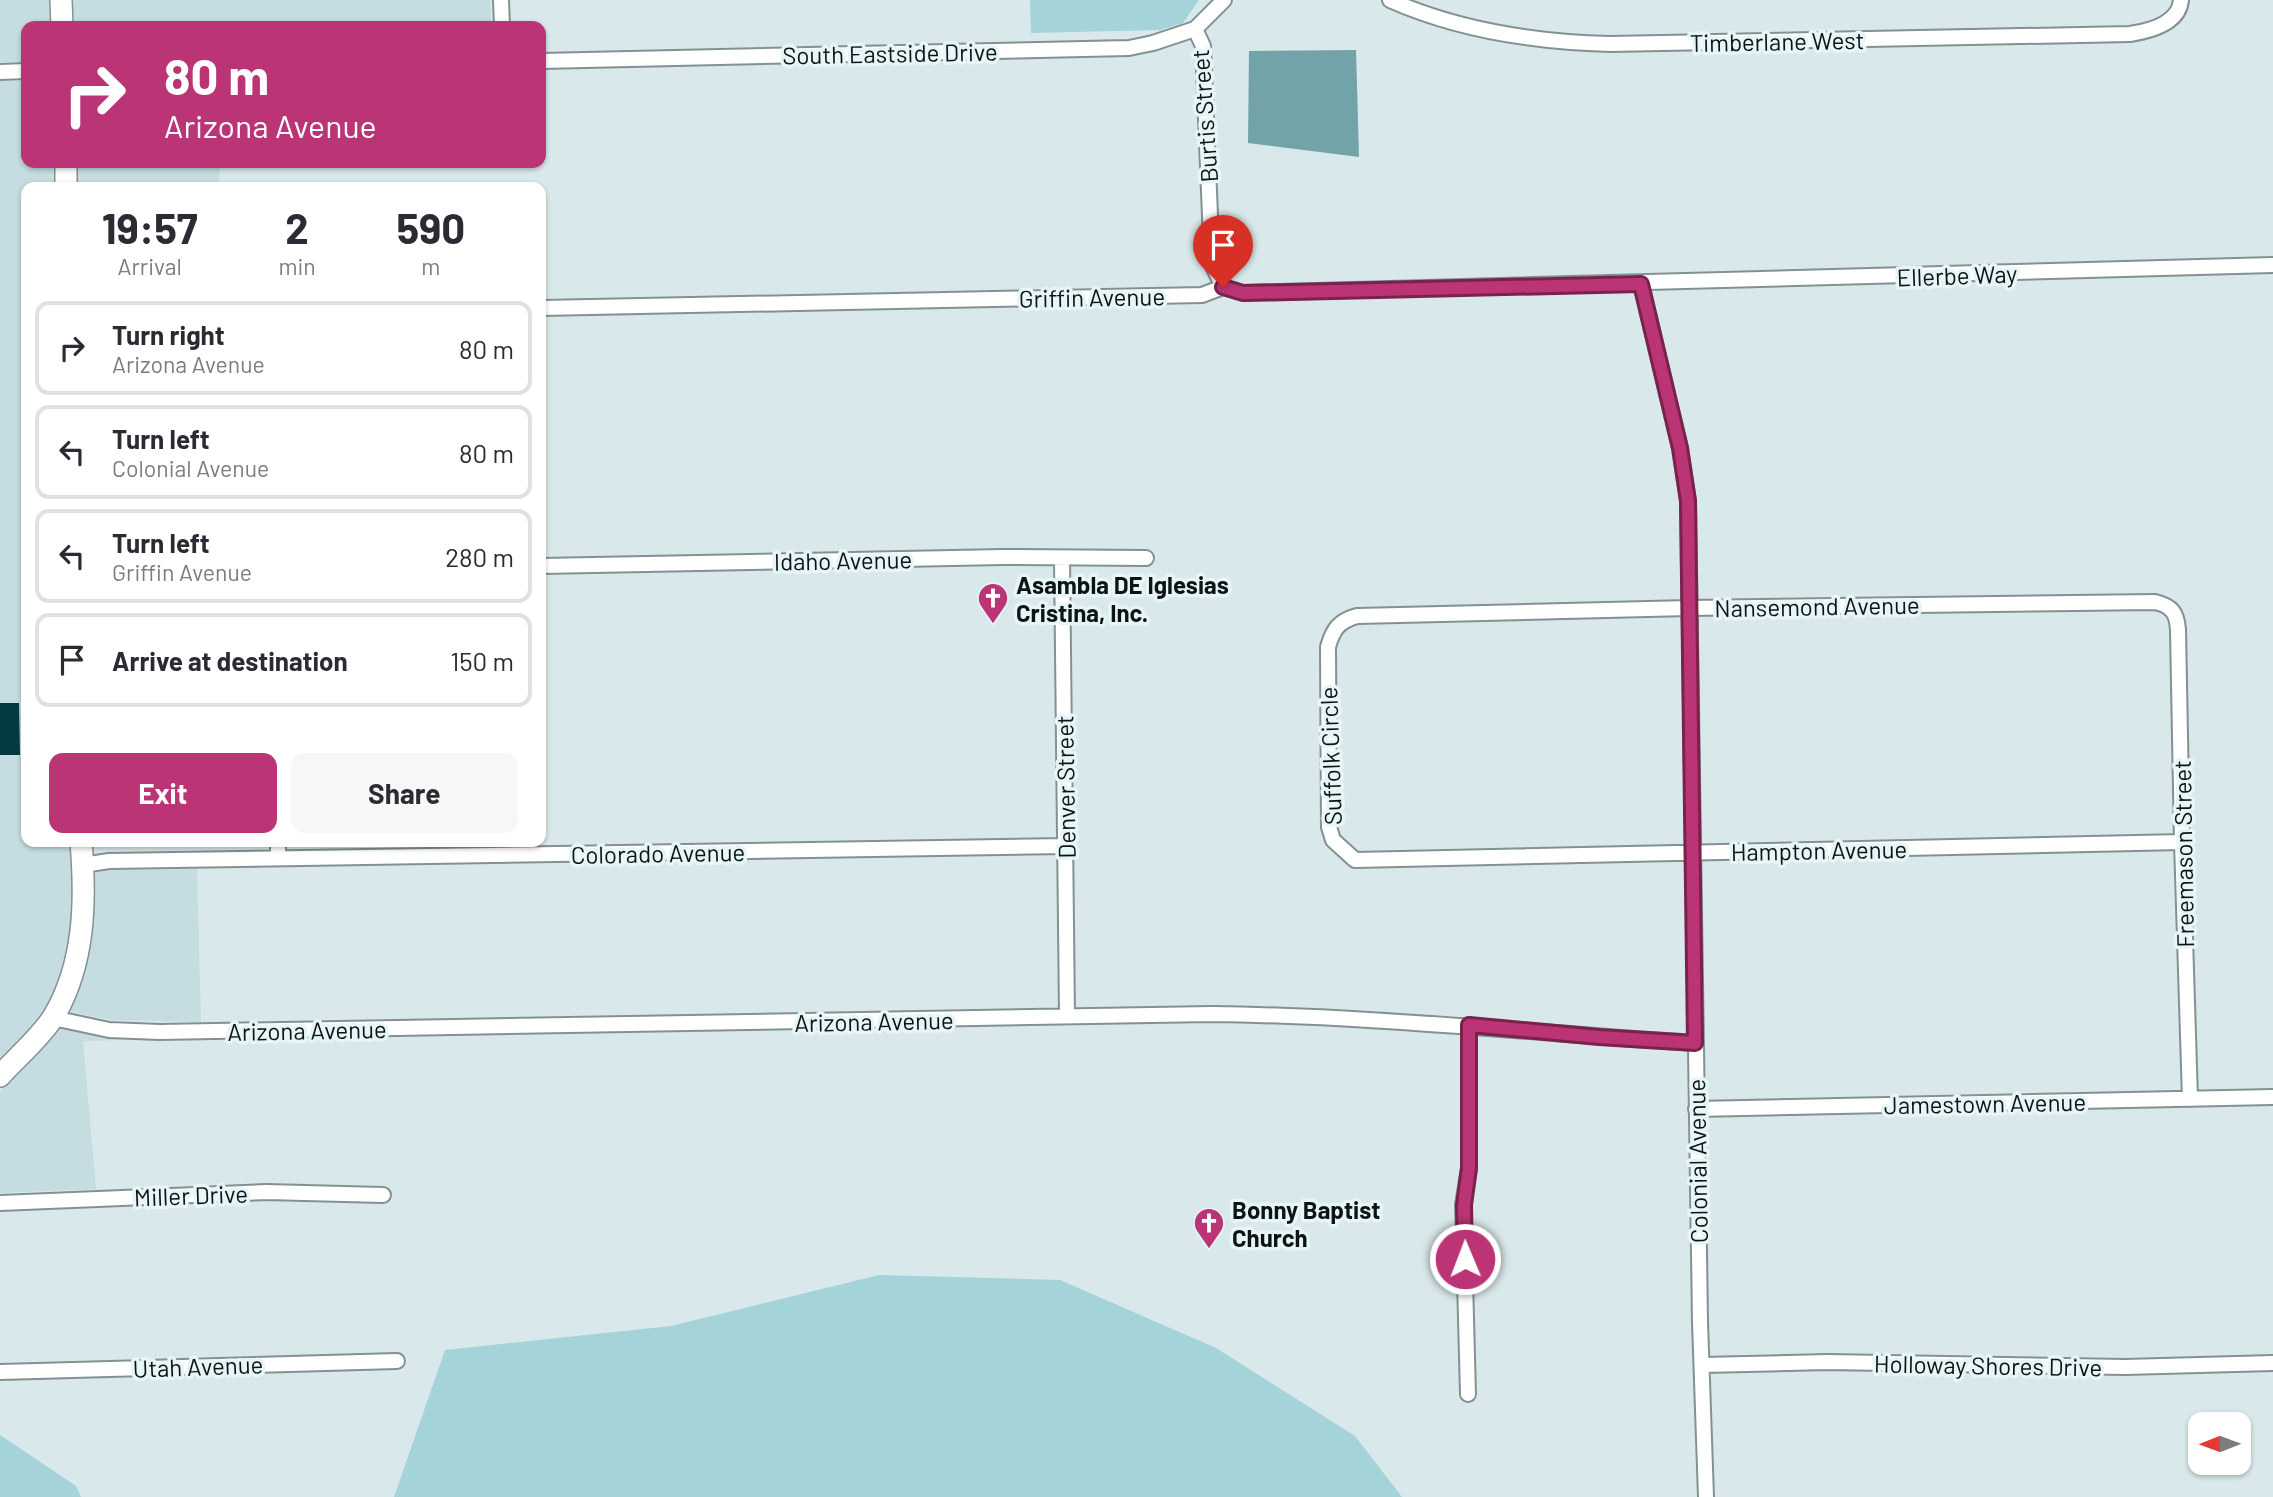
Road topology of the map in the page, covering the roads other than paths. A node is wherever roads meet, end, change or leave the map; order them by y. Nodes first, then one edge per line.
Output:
1 (61, 0) edge
2 (501, 0) edge
3 (1224, 0) edge
4 (1390, 0) edge
5 (2181, 0) edge
6 (62, 21) edge
7 (502, 21) edge
8 (1195, 29) junction
9 (546, 61) edge
10 (21, 71) edge
11 (0, 72) edge
12 (2273, 265) edge
13 (1641, 284) junction
14 (1223, 287) junction
15 (546, 308) edge
16 (1146, 558) dead end
17 (1062, 559) junction
18 (546, 566) edge
19 (1689, 608) junction
20 (2173, 611) joint
21 (1375, 615) joint
22 (2182, 842) junction
23 (1065, 846) junction
24 (82, 847) edge
25 (278, 847) edge
26 (482, 848) edge
27 (1693, 853) junction
28 (278, 858) junction
29 (1456, 859) joint
30 (83, 865) junction
31 (1067, 1016) junction
32 (53, 1018) junction
33 (1469, 1025) junction
34 (1695, 1043) junction
35 (0, 1076) edge
36 (2273, 1097) edge
37 (2190, 1099) junction
38 (1696, 1109) junction
39 (383, 1195) dead end
40 (0, 1203) edge
41 (397, 1361) dead end
42 (2273, 1363) edge
43 (1703, 1365) junction
44 (0, 1372) edge
45 (1468, 1394) dead end
46 (1706, 1497) edge

1 - 6 main road
2 - 7 street
3 - 8 street, South Eastside Drive
4 - 5 street, Timberlane West
8 - 9 street, South Eastside Drive
8 - 14 street, Burtis Street
10 - 11 street
12 - 13 street, Ellerbe Way
13 - 14 street, Griffin Avenue
13 - 19 street, Colonial Avenue
14 - 15 street, Griffin Avenue
16 - 17 street, Idaho Avenue
17 - 18 street, Idaho Avenue
17 - 23 street, Denver Street
19 - 20 street, Nansemond Avenue
19 - 21 street, Nansemond Avenue
19 - 27 street, Colonial Avenue
20 - 22 street, Freemason Street
21 - 29 street, Suffolk Circle
22 - 27 street, Hampton Avenue
22 - 37 street, Freemason Street
23 - 26 street, Colorado Avenue
23 - 31 street, Denver Street
24 - 30 main road
25 - 28 street
26 - 28 street, Colorado Avenue
27 - 29 street, Hampton Avenue
27 - 34 street, Colonial Avenue
28 - 30 street, Colorado Avenue
30 - 32 main road
31 - 32 street, Arizona Avenue
31 - 33 street, Arizona Avenue
32 - 35 main road
33 - 34 street, Arizona Avenue
33 - 45 street
34 - 38 street, Colonial Avenue
36 - 37 street, Jamestown Avenue
37 - 38 street, Jamestown Avenue
38 - 43 street, Colonial Avenue
39 - 40 street, Miller Drive
41 - 44 street, Utah Avenue
42 - 43 street, Holloway Shores Drive
43 - 46 street, Colonial Avenue

